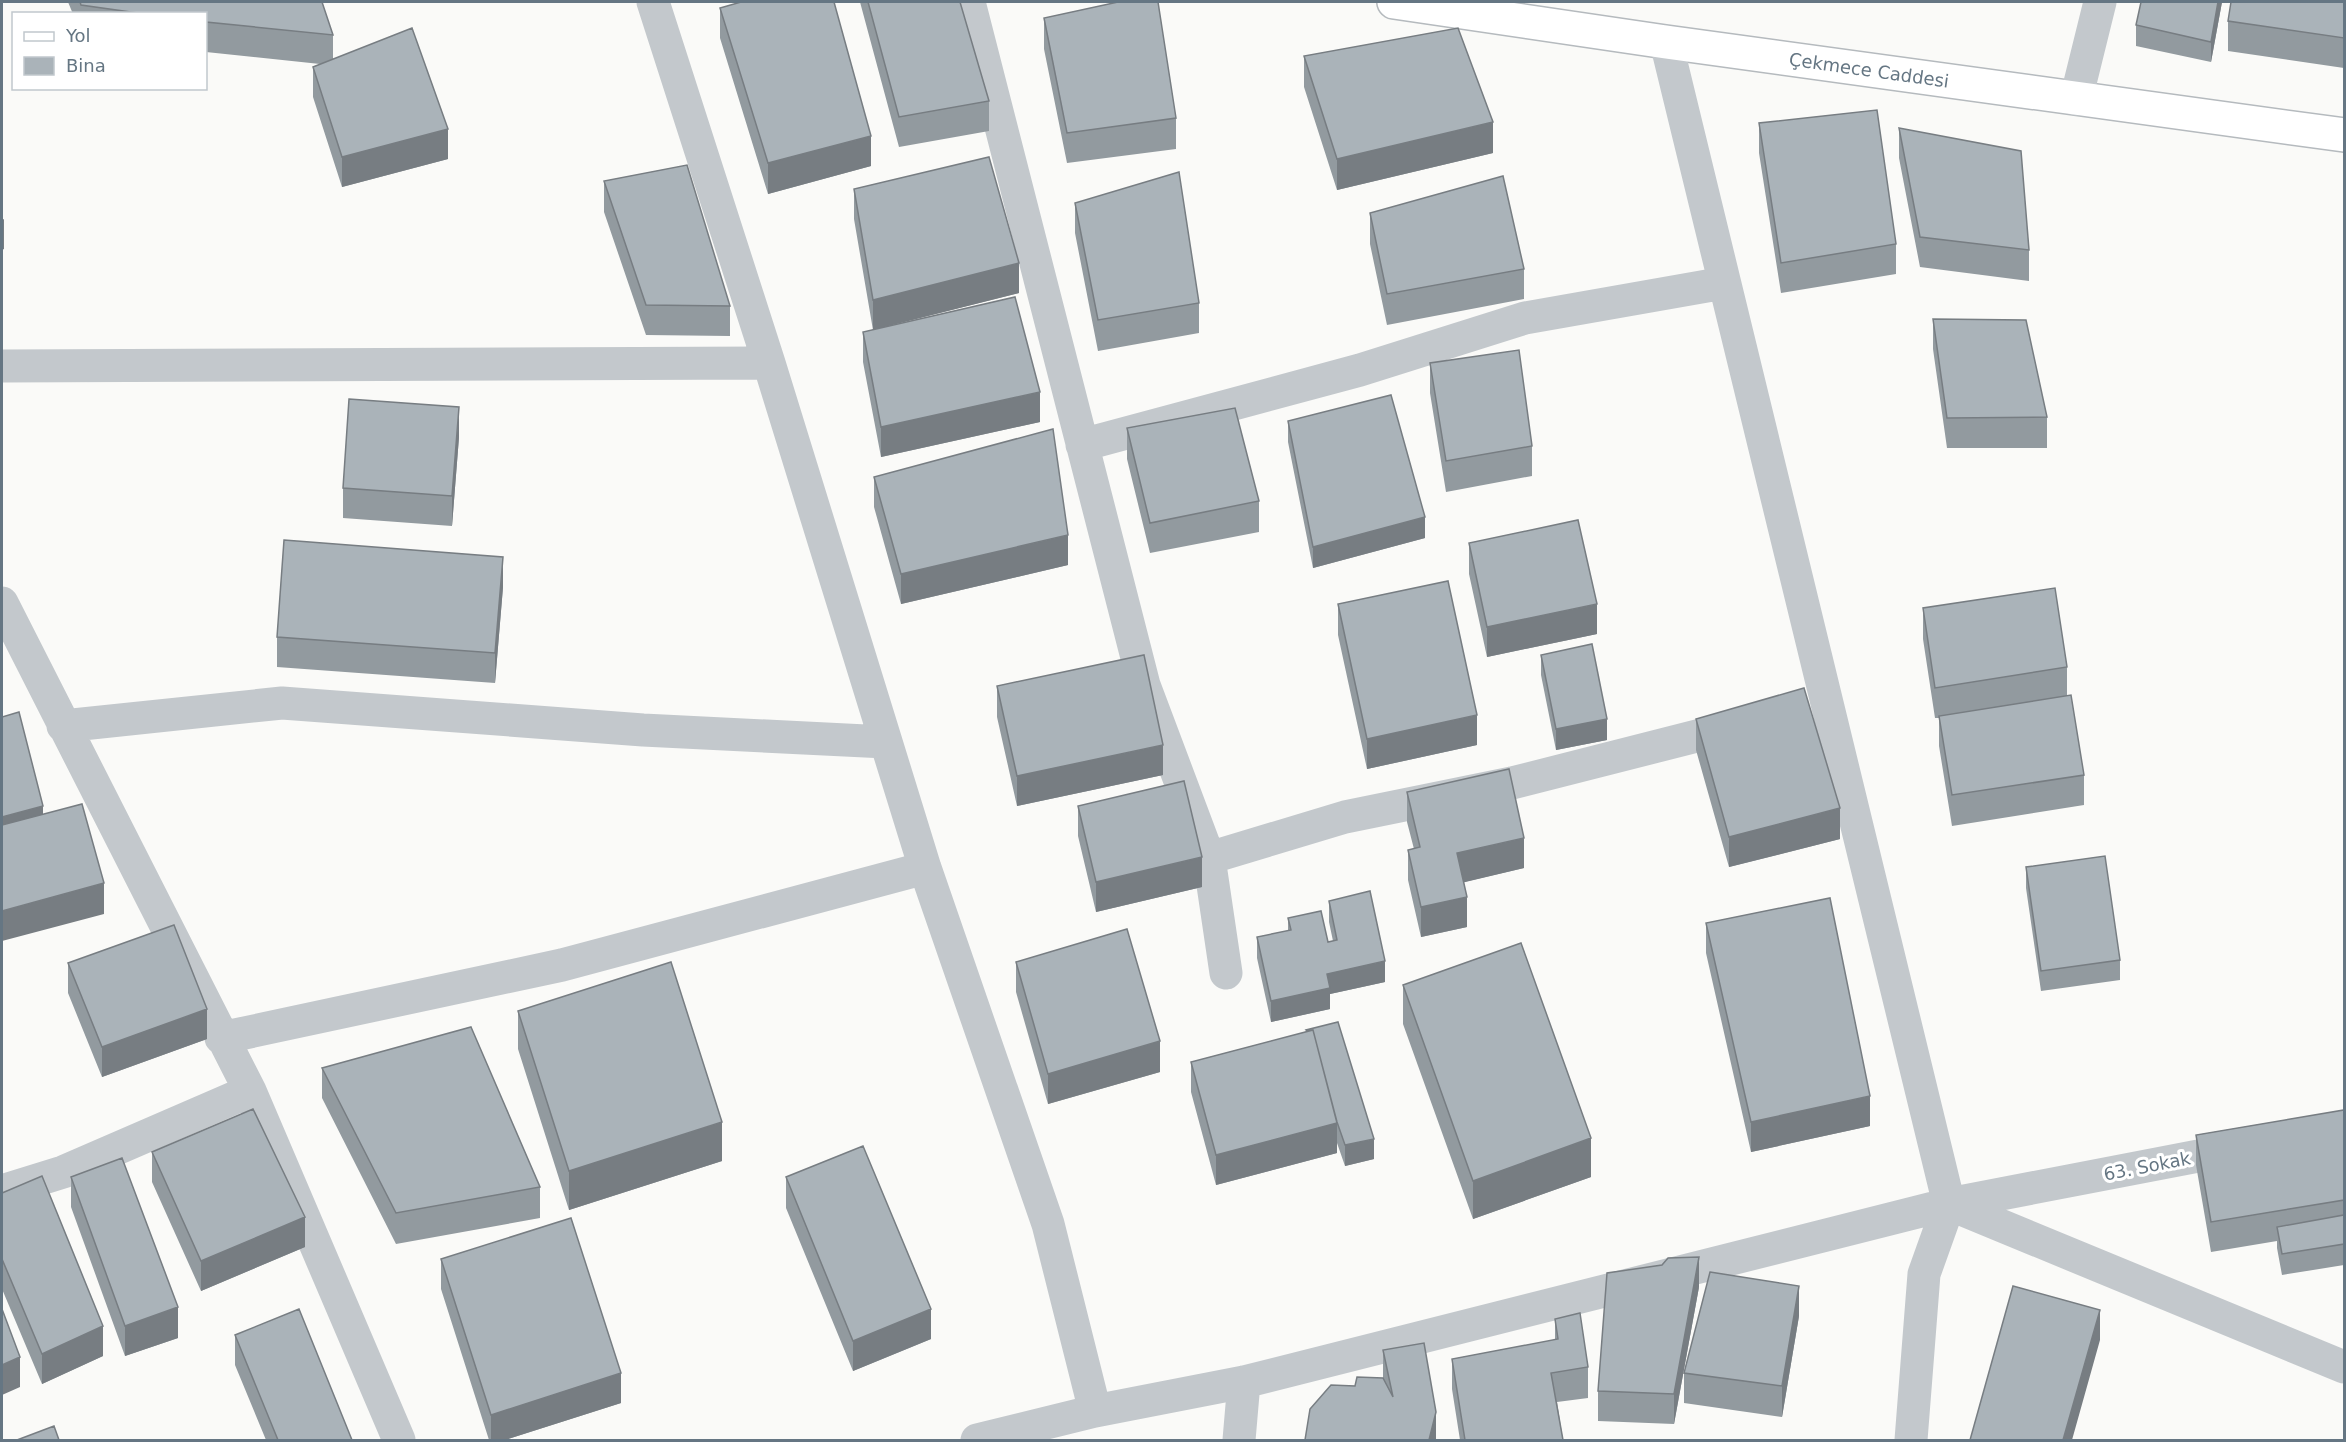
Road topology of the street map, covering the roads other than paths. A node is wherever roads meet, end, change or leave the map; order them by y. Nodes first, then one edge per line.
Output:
1 (653, 2) edge
2 (969, 2) edge
3 (1394, 2) edge
4 (2100, 2) edge
5 (1666, 42) junction
6 (2076, 99) junction
7 (2344, 135) edge
8 (1724, 284) junction
9 (769, 363) junction
10 (2, 366) edge
11 (1082, 445) junction
12 (2, 603) edge
13 (1827, 703) junction
14 (63, 726) junction
15 (886, 742) junction
16 (1209, 858) junction
17 (925, 868) junction
18 (1226, 972) dead end
19 (221, 1038) junction
20 (250, 1091) junction
21 (2275, 1142) edge
22 (2, 1191) edge
23 (1949, 1204) junction
24 (2344, 1366) edge
25 (1244, 1382) junction
26 (1095, 1411) junction
27 (399, 1440) edge
28 (977, 1440) edge
29 (1239, 1440) edge
30 (1911, 1440) edge

1 - 9 street
2 - 11 street
3 - 5 main road, Çekmece Caddesi
4 - 6 street
5 - 6 main road, Çekmece Caddesi
5 - 8 street
6 - 7 main road, Çekmece Caddesi
8 - 11 street
8 - 13 street
9 - 10 street
9 - 15 street
11 - 16 street
12 - 14 street
13 - 16 street
13 - 23 street
14 - 15 street
14 - 19 street
15 - 17 street
16 - 18 street
17 - 19 street
17 - 26 street
19 - 20 street
20 - 22 street
20 - 27 street
21 - 23 street, 63. Sokak
23 - 24 street
23 - 25 street, 63. Sokak
23 - 30 street
25 - 26 street, 63. Sokak
25 - 29 street
26 - 28 street, 63. Sokak

